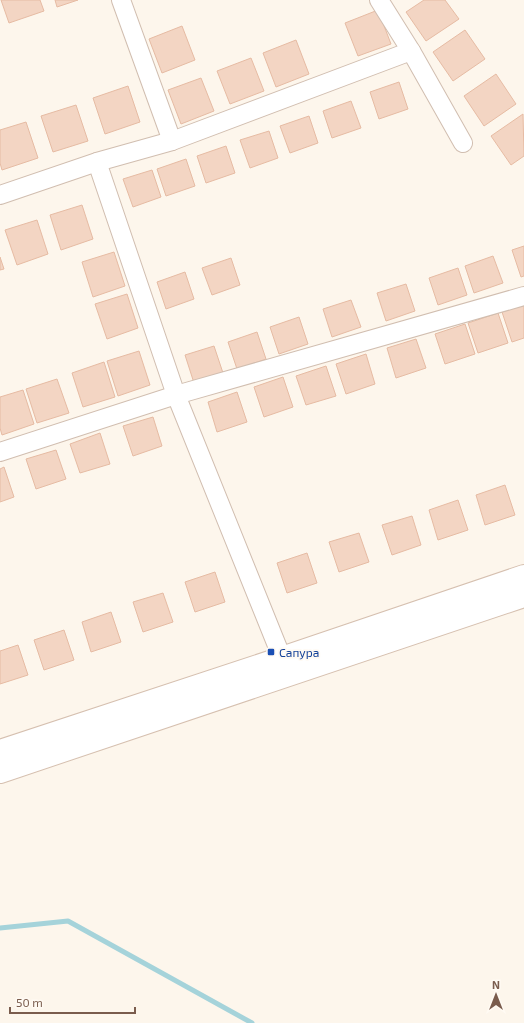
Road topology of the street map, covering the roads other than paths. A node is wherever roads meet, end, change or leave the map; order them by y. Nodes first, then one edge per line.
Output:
1 (121, 0) edge
2 (379, 0) edge
3 (411, 51) junction
4 (172, 141) junction
5 (463, 143) dead end
6 (97, 162) junction
7 (0, 195) edge
8 (524, 296) edge
9 (176, 395) junction
10 (0, 452) edge
11 (524, 576) edge
12 (524, 596) edge
13 (282, 658) junction
14 (0, 751) edge
15 (0, 772) edge

1 - 4 street
2 - 3 street
3 - 4 street
3 - 5 street
4 - 6 street
6 - 7 street
6 - 9 street
8 - 9 street
9 - 10 street
9 - 13 street
11 - 13 main road
12 - 15 main road
13 - 14 main road

